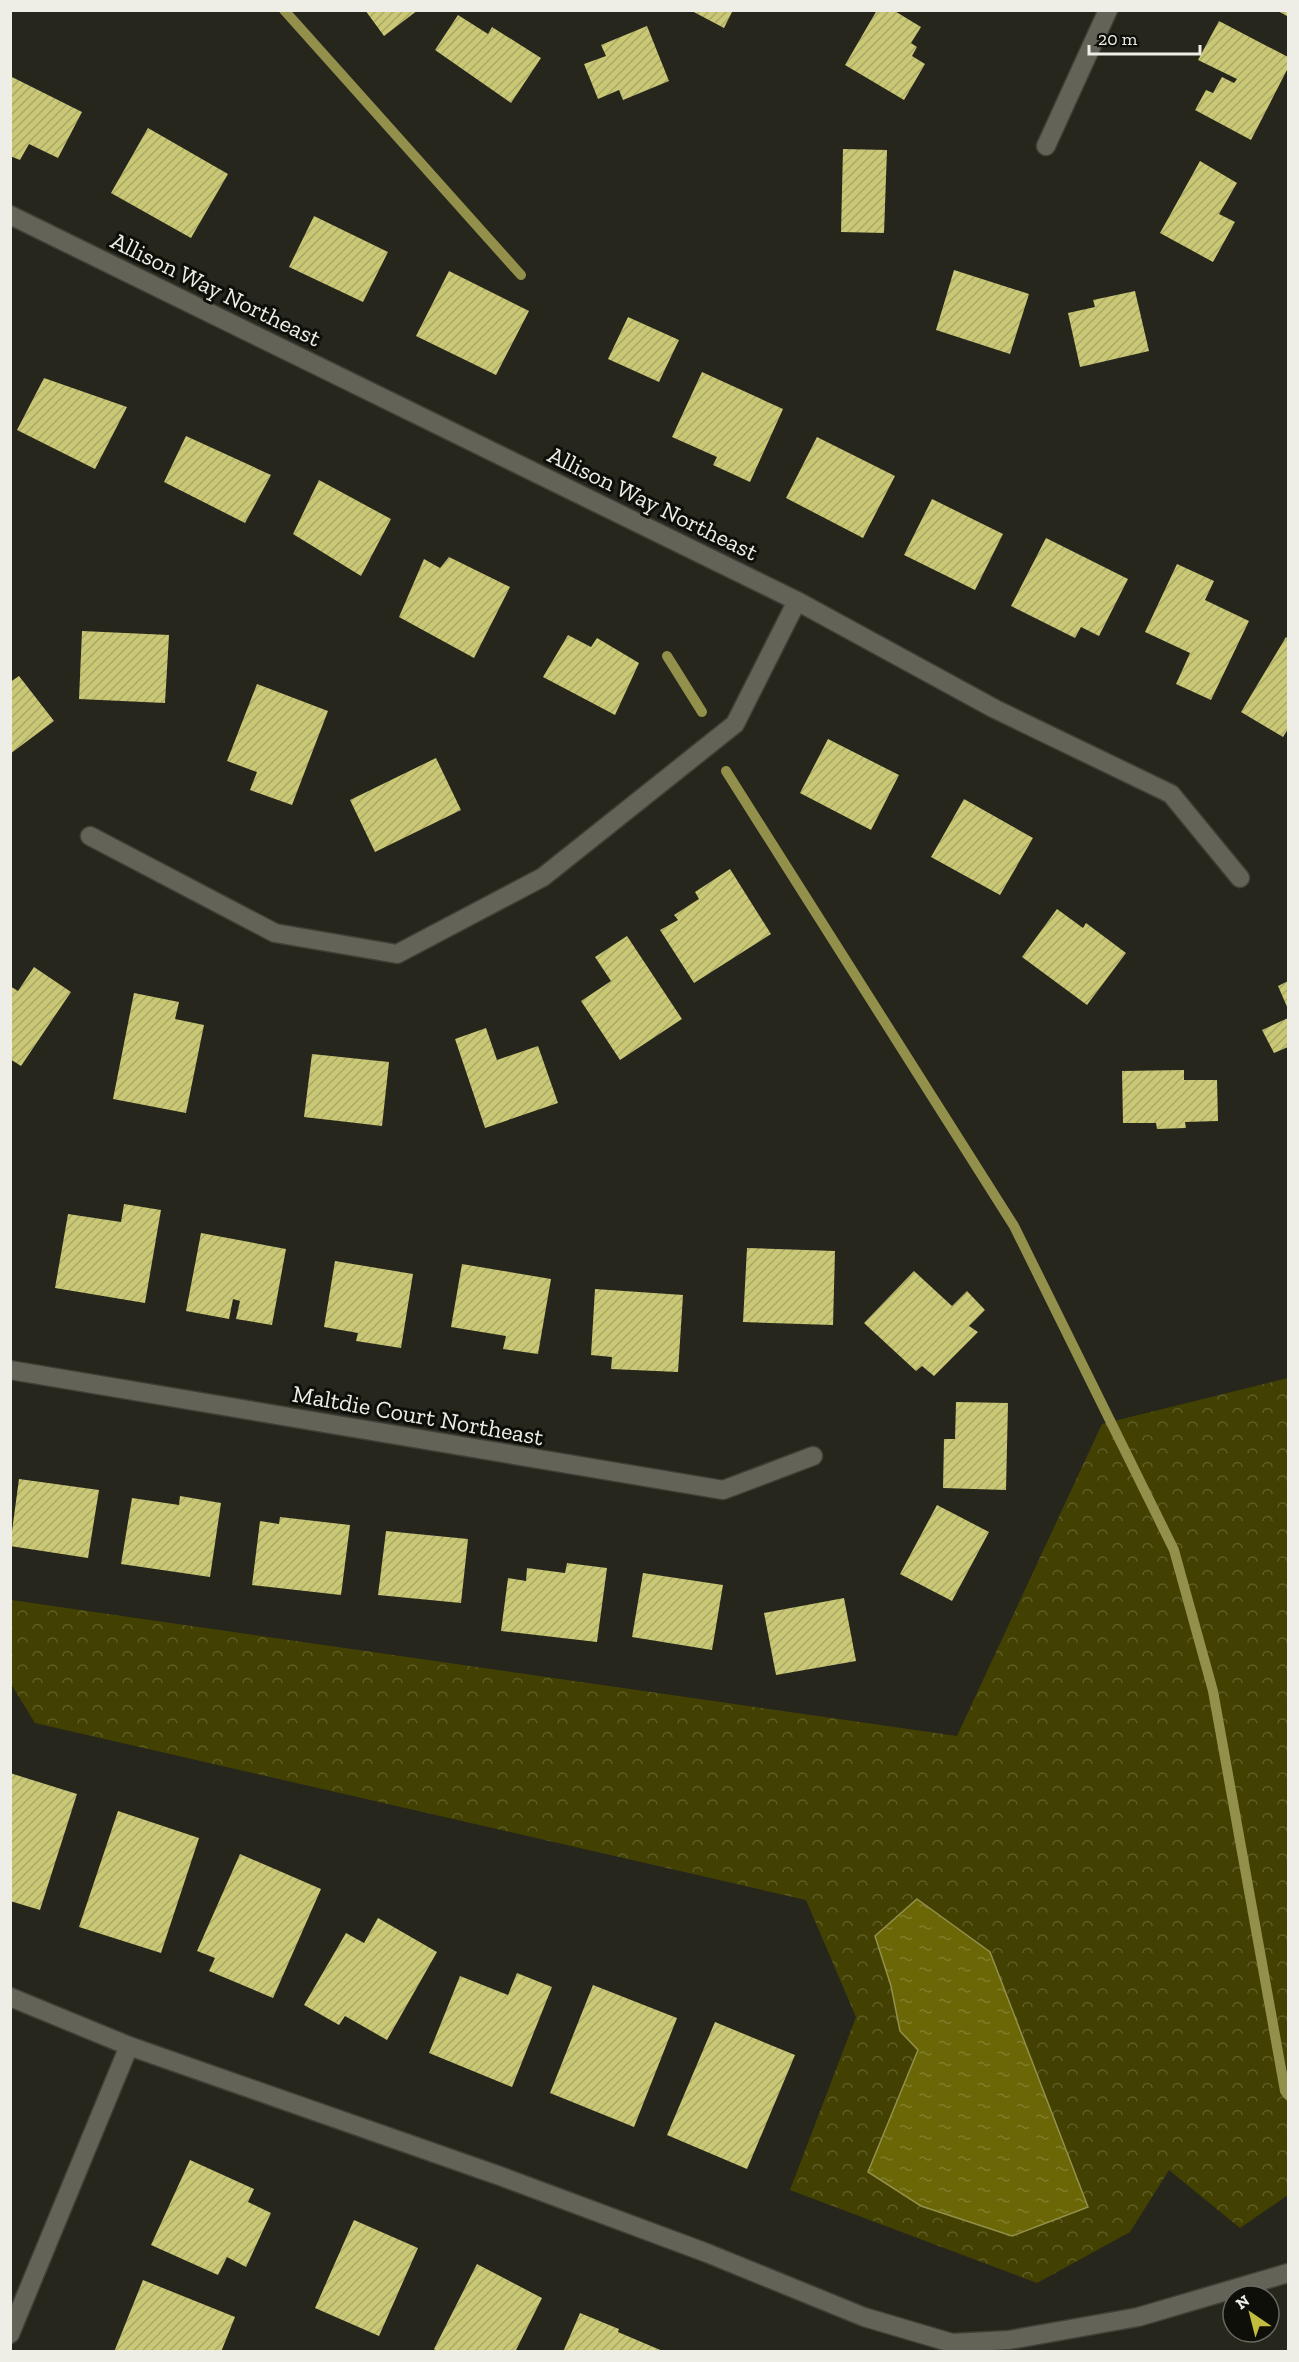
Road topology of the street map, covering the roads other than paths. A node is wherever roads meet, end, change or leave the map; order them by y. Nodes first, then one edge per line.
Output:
1 (1108, 10) edge
2 (1046, 147) dead end
3 (10, 215) edge
4 (797, 601) junction
5 (90, 836) dead end
6 (1240, 878) dead end
7 (10, 1370) edge
8 (813, 1456) dead end
9 (10, 1997) edge
10 (129, 2046) junction
11 (1288, 2273) edge
12 (10, 2334) edge

1 - 2 street
3 - 4 street, Allison Way Northeast
4 - 5 street
4 - 6 street, Allison Way Northeast
7 - 8 street, Maltdie Court Northeast
9 - 10 street
10 - 11 street
10 - 12 street

